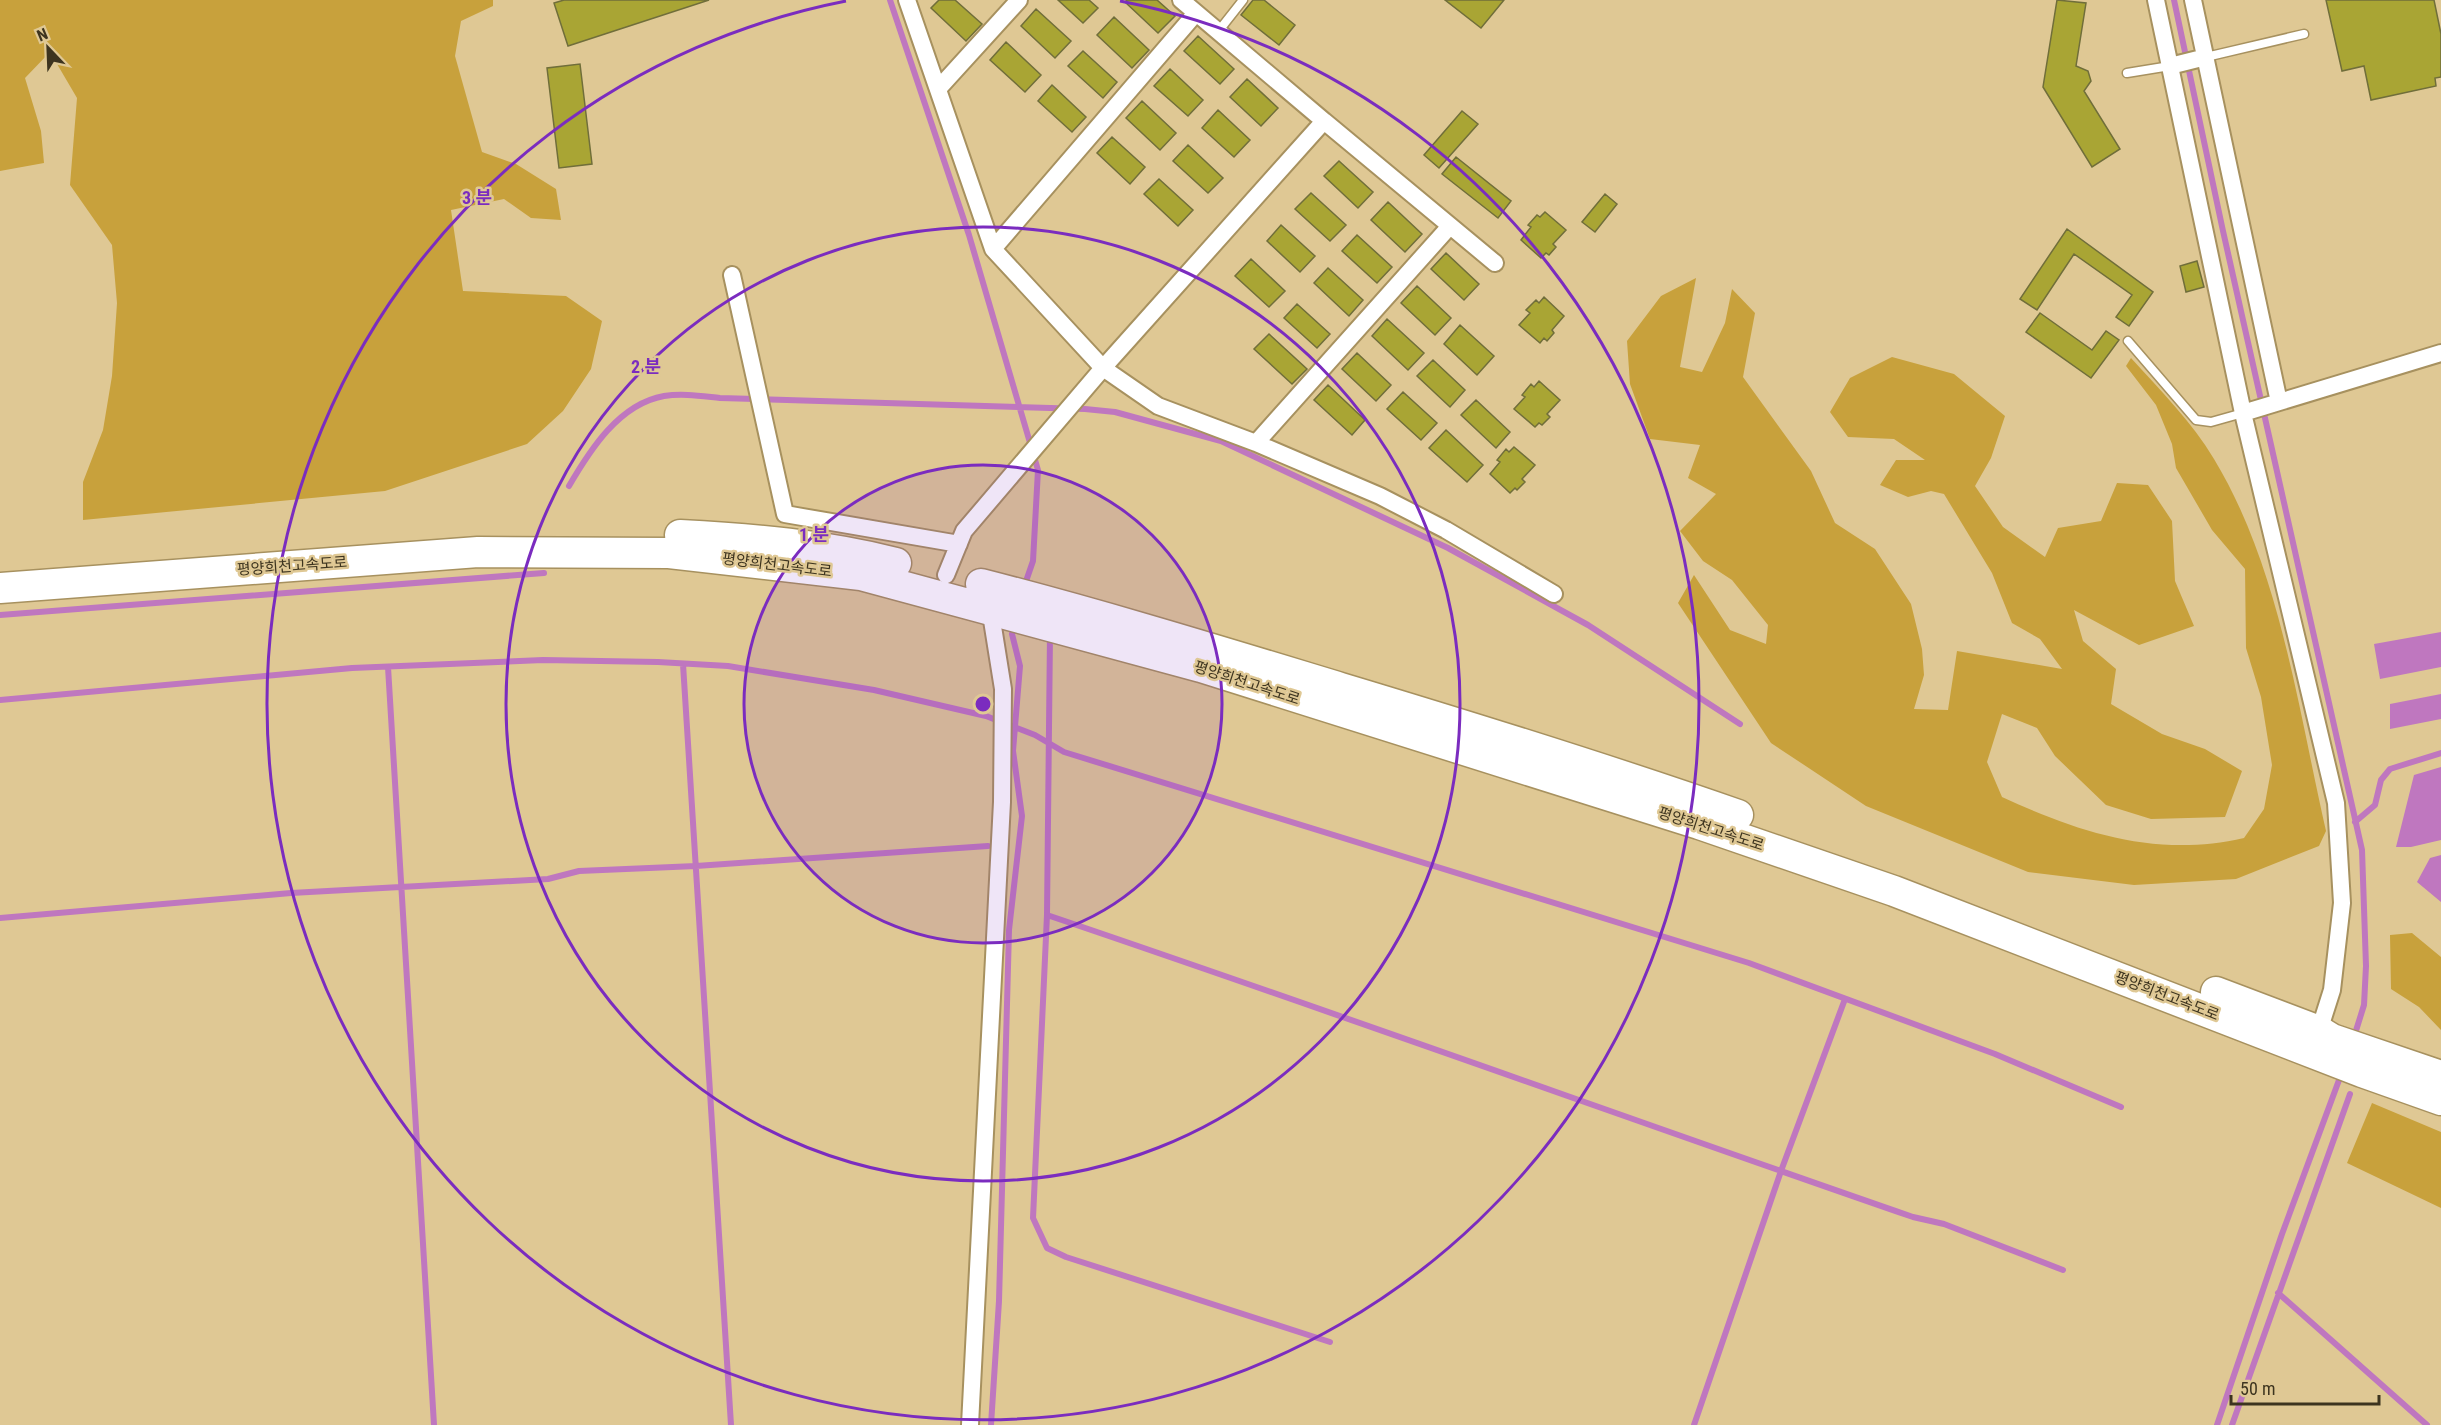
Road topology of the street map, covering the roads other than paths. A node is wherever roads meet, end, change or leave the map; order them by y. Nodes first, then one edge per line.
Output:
1 (907, 0) edge
2 (1019, 0) edge
3 (1181, 0) edge
4 (1243, 0) edge
5 (2156, 0) edge
6 (2193, 0) edge
7 (1196, 13) junction
8 (1217, 33) junction
9 (2304, 34) dead end
10 (2206, 57) junction
11 (2170, 66) junction
12 (2127, 74) dead end
13 (938, 89) junction
14 (1324, 121) junction
15 (1450, 226) junction
16 (993, 249) junction
17 (1495, 264) dead end
18 (732, 275) dead end
19 (2128, 341) dead end
20 (2441, 353) edge
21 (1104, 368) junction
22 (2279, 402) junction
23 (2243, 413) junction
24 (1256, 443) junction
25 (959, 544) junction
26 (0, 567) edge
27 (946, 575) junction
28 (0, 588) edge
29 (1554, 594) dead end
30 (1013, 605) junction
31 (2326, 1042) junction
32 (2366, 1062) junction
33 (2441, 1076) edge
34 (2441, 1100) edge
35 (970, 1425) edge

1 - 13 street
2 - 13 street
3 - 7 street
4 - 8 lane
5 - 11 street
6 - 10 street
7 - 8 street
7 - 16 street
8 - 14 street
9 - 10 lane
10 - 11 street
10 - 22 street
11 - 12 lane
11 - 23 street
13 - 16 street
14 - 15 street
14 - 21 street
15 - 17 street
15 - 24 street
16 - 21 street
18 - 25 street
19 - 23 lane
20 - 22 street
21 - 24 street
21 - 25 street
22 - 23 street
23 - 31 street
24 - 29 street
25 - 27 street
26 - 27 highway, 평양희천고속도로
27 - 30 highway, 평양희천고속도로
28 - 30 highway, 평양희천고속도로
30 - 31 highway, 평양희천고속도로
30 - 35 street
31 - 32 highway, 평양희천고속도로
32 - 33 highway, 평양희천고속도로
32 - 34 highway, 평양희천고속도로

